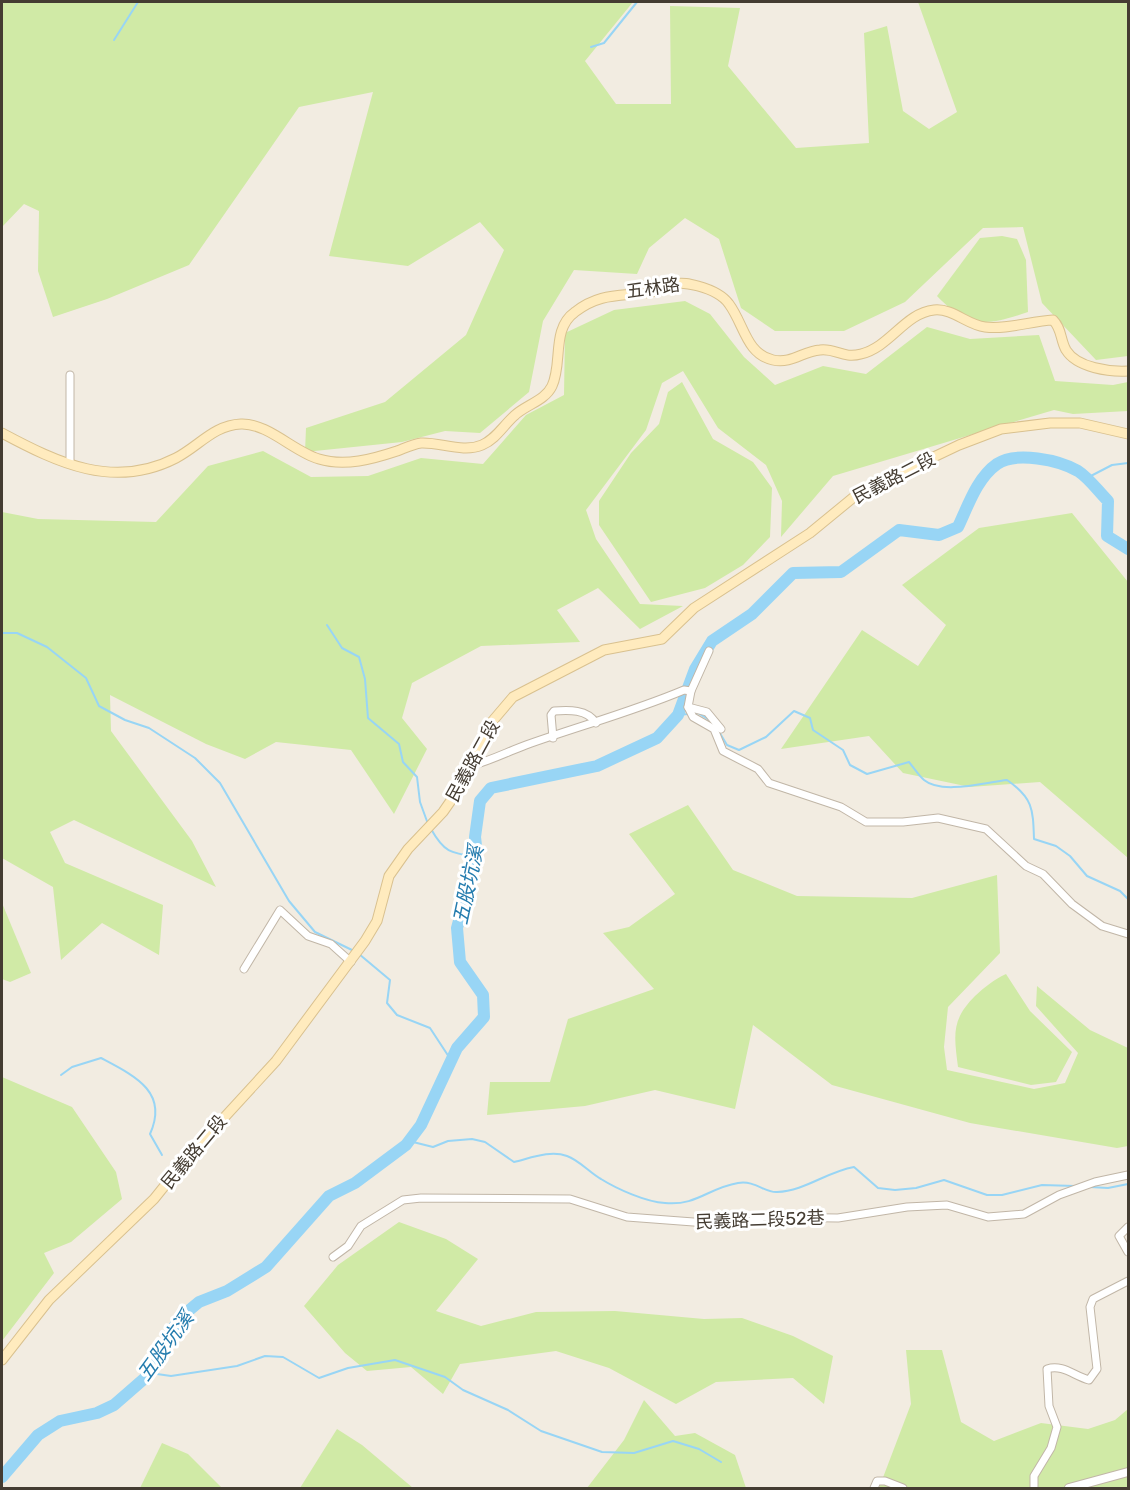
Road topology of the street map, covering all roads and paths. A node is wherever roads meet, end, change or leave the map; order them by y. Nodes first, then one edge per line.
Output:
1 (1128, 371) edge
2 (70, 375) dead end
3 (2, 433) edge
4 (1128, 434) edge
5 (70, 464) junction
6 (709, 651) dead end
7 (687, 691) junction
8 (688, 707) junction
9 (596, 723) junction
10 (721, 729) dead end
11 (553, 738) junction
12 (470, 766) junction
13 (1128, 934) edge
14 (355, 956) junction
15 (244, 969) dead end
16 (1128, 1175) edge
17 (1128, 1227) edge
18 (1128, 1252) edge
19 (333, 1257) dead end
20 (1128, 1281) edge
21 (2, 1360) edge
22 (1128, 1472) edge
23 (874, 1488) edge
24 (903, 1488) edge
25 (1034, 1488) edge
26 (1069, 1488) edge

1 - 5 main road, 五林路
2 - 5 street
3 - 5 main road
4 - 12 main road, 民義路二段
6 - 7 street
7 - 8 street
7 - 9 street
8 - 10 street
8 - 13 street
9 - 11 street
9 - 11 street
11 - 12 street
12 - 14 main road, 民義路二段
14 - 15 street
14 - 21 main road, 民義路二段
16 - 19 street, 民義路二段52巷
17 - 18 street
20 - 25 street
22 - 26 street
23 - 24 street

